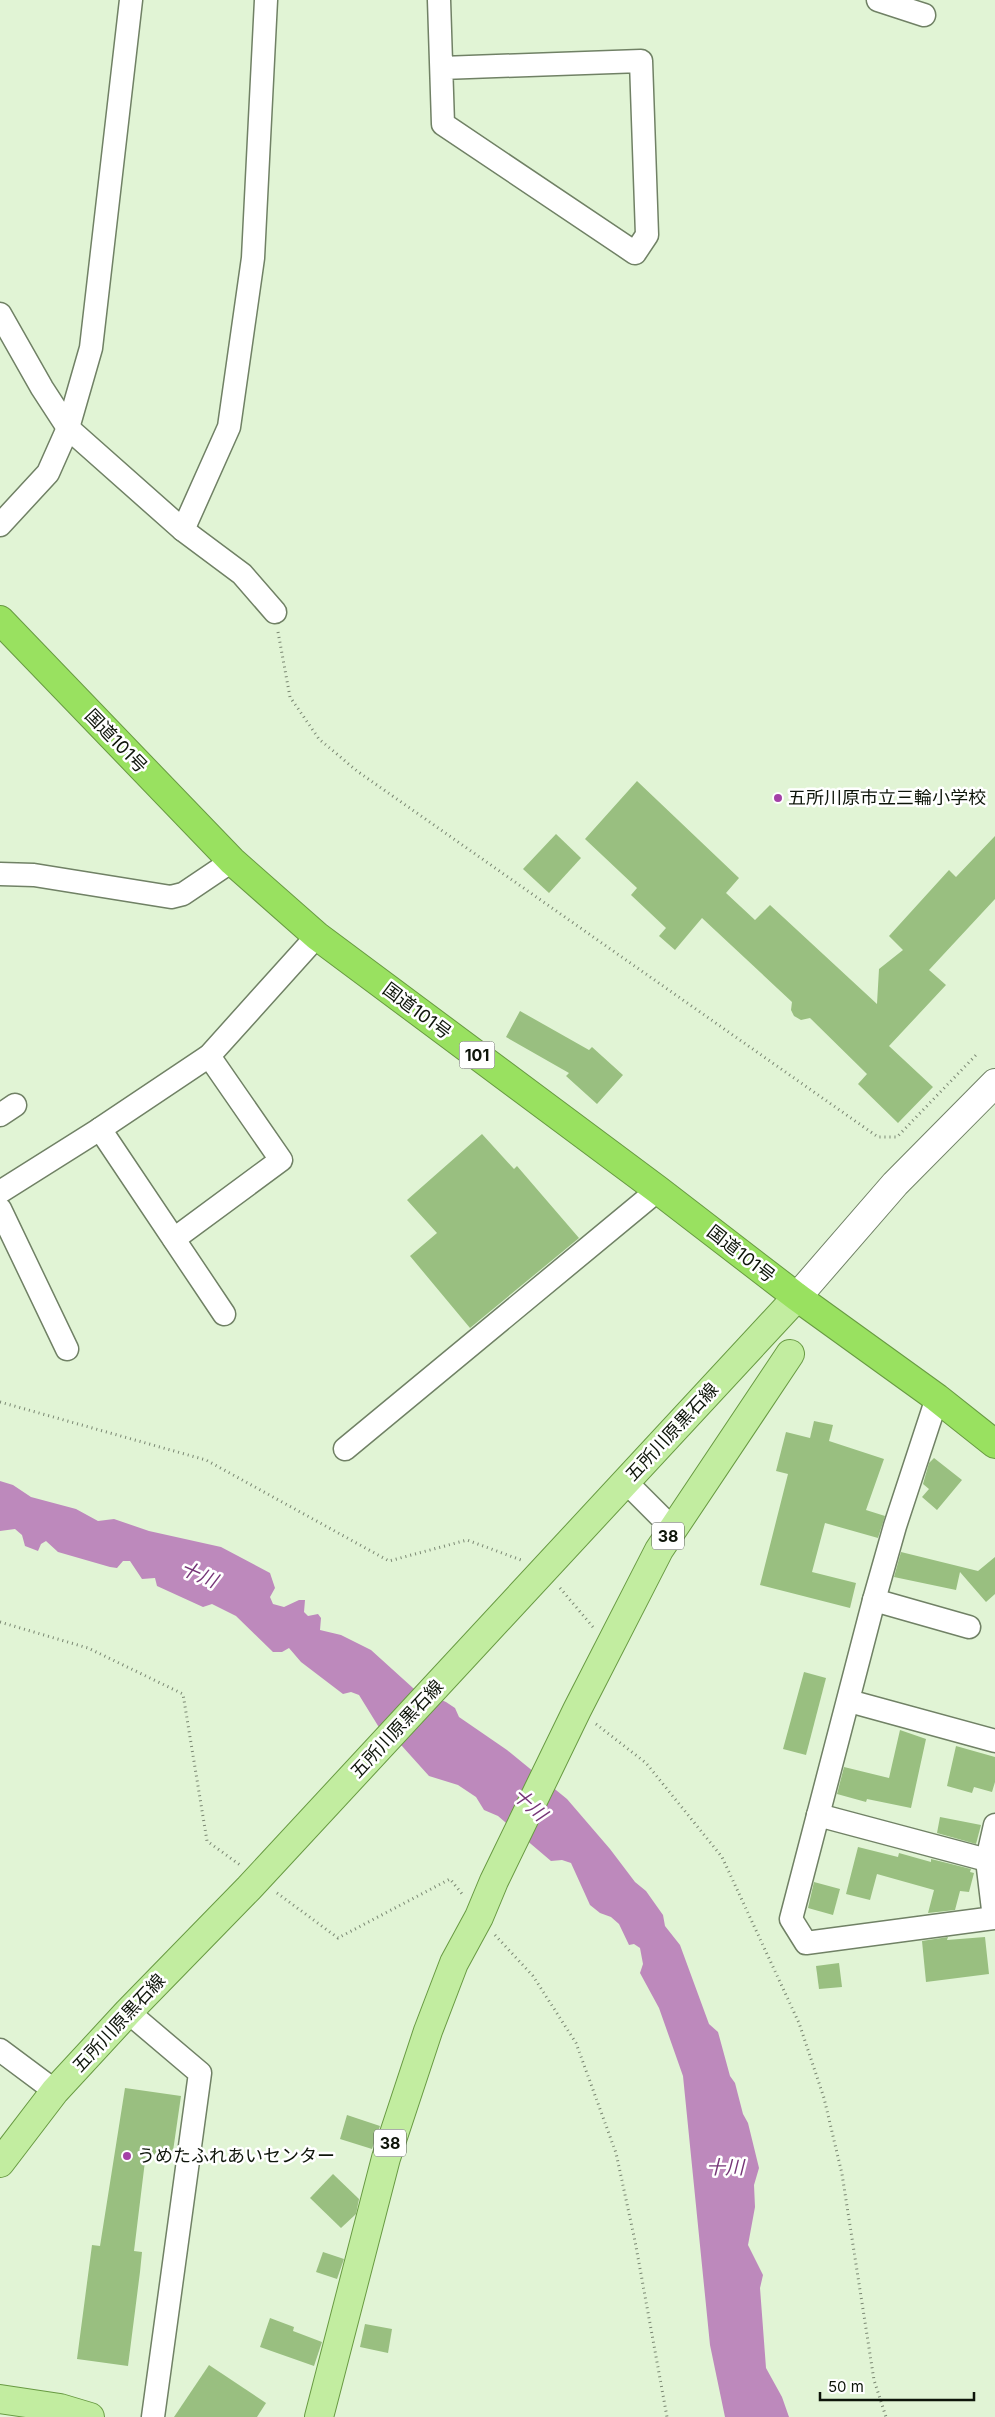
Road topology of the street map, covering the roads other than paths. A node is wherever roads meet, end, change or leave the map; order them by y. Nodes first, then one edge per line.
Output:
1 (131, 0) edge
2 (266, 0) edge
3 (438, 0) edge
4 (878, 0) edge
5 (924, 15) dead end
6 (442, 68) junction
7 (0, 314) edge
8 (68, 428) junction
9 (0, 524) edge
10 (183, 530) junction
11 (275, 612) road end
12 (0, 620) edge
13 (232, 860) junction
14 (0, 874) edge
15 (317, 936) junction
16 (209, 1056) junction
17 (995, 1083) edge
18 (100, 1130) junction
19 (658, 1190) junction
20 (0, 1192) edge
21 (0, 1209) edge
22 (174, 1239) junction
23 (797, 1297) junction
24 (224, 1314) dead end
25 (67, 1349) dead end
26 (790, 1354) dead end
27 (937, 1398) junction
28 (995, 1444) edge
29 (344, 1449) dead end
30 (626, 1482) junction
31 (673, 1529) junction
32 (874, 1600) junction
33 (969, 1626) dead end
34 (849, 1701) junction
35 (995, 1741) edge
36 (818, 1815) junction
37 (995, 1825) edge
38 (986, 1860) junction
39 (994, 1923) edge
40 (128, 2012) junction
41 (0, 2050) edge
42 (55, 2091) junction
43 (0, 2164) edge
44 (1, 2405) edge
45 (90, 2417) edge
46 (152, 2417) edge
47 (319, 2417) edge

1 - 8 street
2 - 10 street
3 - 6 street
4 - 5 street
6 - 6 street
7 - 8 street
8 - 9 street
8 - 10 street
10 - 11 street
12 - 13 highway, 国道101号 / 101
13 - 14 street
13 - 15 highway, 国道101号 / 101
15 - 16 street
15 - 19 highway, 国道101号 / 101
16 - 18 street
16 - 22 street
17 - 23 street
18 - 20 street
18 - 22 street
19 - 23 highway, 国道101号 / 101
19 - 29 street
21 - 25 street
22 - 24 street
23 - 27 highway, 国道101号 / 101
23 - 30 main road, 五所川原黒石線
26 - 31 main road, 38
27 - 28 highway, 国道101号 / 101
27 - 32 street
30 - 31 street
30 - 40 main road, 五所川原黒石線
31 - 47 main road, 38
32 - 33 street
32 - 34 street
34 - 35 street
34 - 36 street
36 - 38 street
36 - 39 street
37 - 38 street
38 - 39 street
40 - 42 main road, 五所川原黒石線
40 - 46 street
41 - 42 street
42 - 43 main road, 五所川原黒石線
44 - 45 main road

